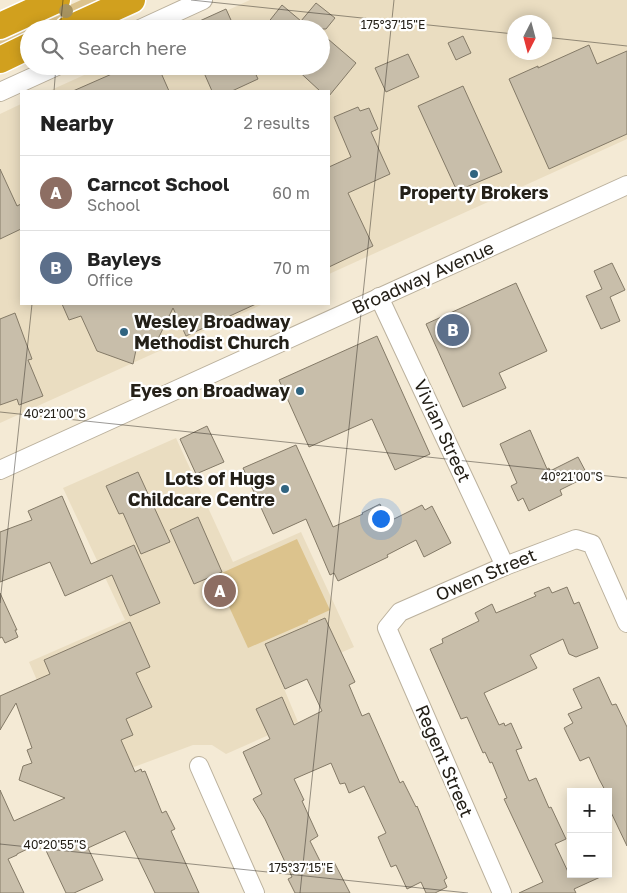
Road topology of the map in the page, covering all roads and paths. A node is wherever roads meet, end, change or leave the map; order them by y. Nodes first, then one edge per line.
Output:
1 (56, 0) edge
2 (132, 0) edge
3 (203, 0) edge
4 (102, 20) edge
5 (160, 20) edge
6 (0, 26) edge
7 (20, 50) edge
8 (0, 60) edge
9 (37, 75) edge
10 (0, 92) edge
11 (627, 185) edge
12 (380, 297) junction
13 (0, 470) edge
14 (505, 566) junction
15 (627, 623) edge
16 (387, 628) joint
17 (199, 766) dead end
18 (255, 893) edge
19 (502, 893) edge

1 - 6 highway
2 - 4 highway
3 - 5 street
7 - 8 highway
9 - 10 street
11 - 12 street, Broadway Avenue
12 - 13 street, Broadway Avenue
12 - 14 street, Vivian Street
14 - 15 street, Owen Street
14 - 16 street, Owen Street
16 - 19 street, Regent Street
17 - 18 street

